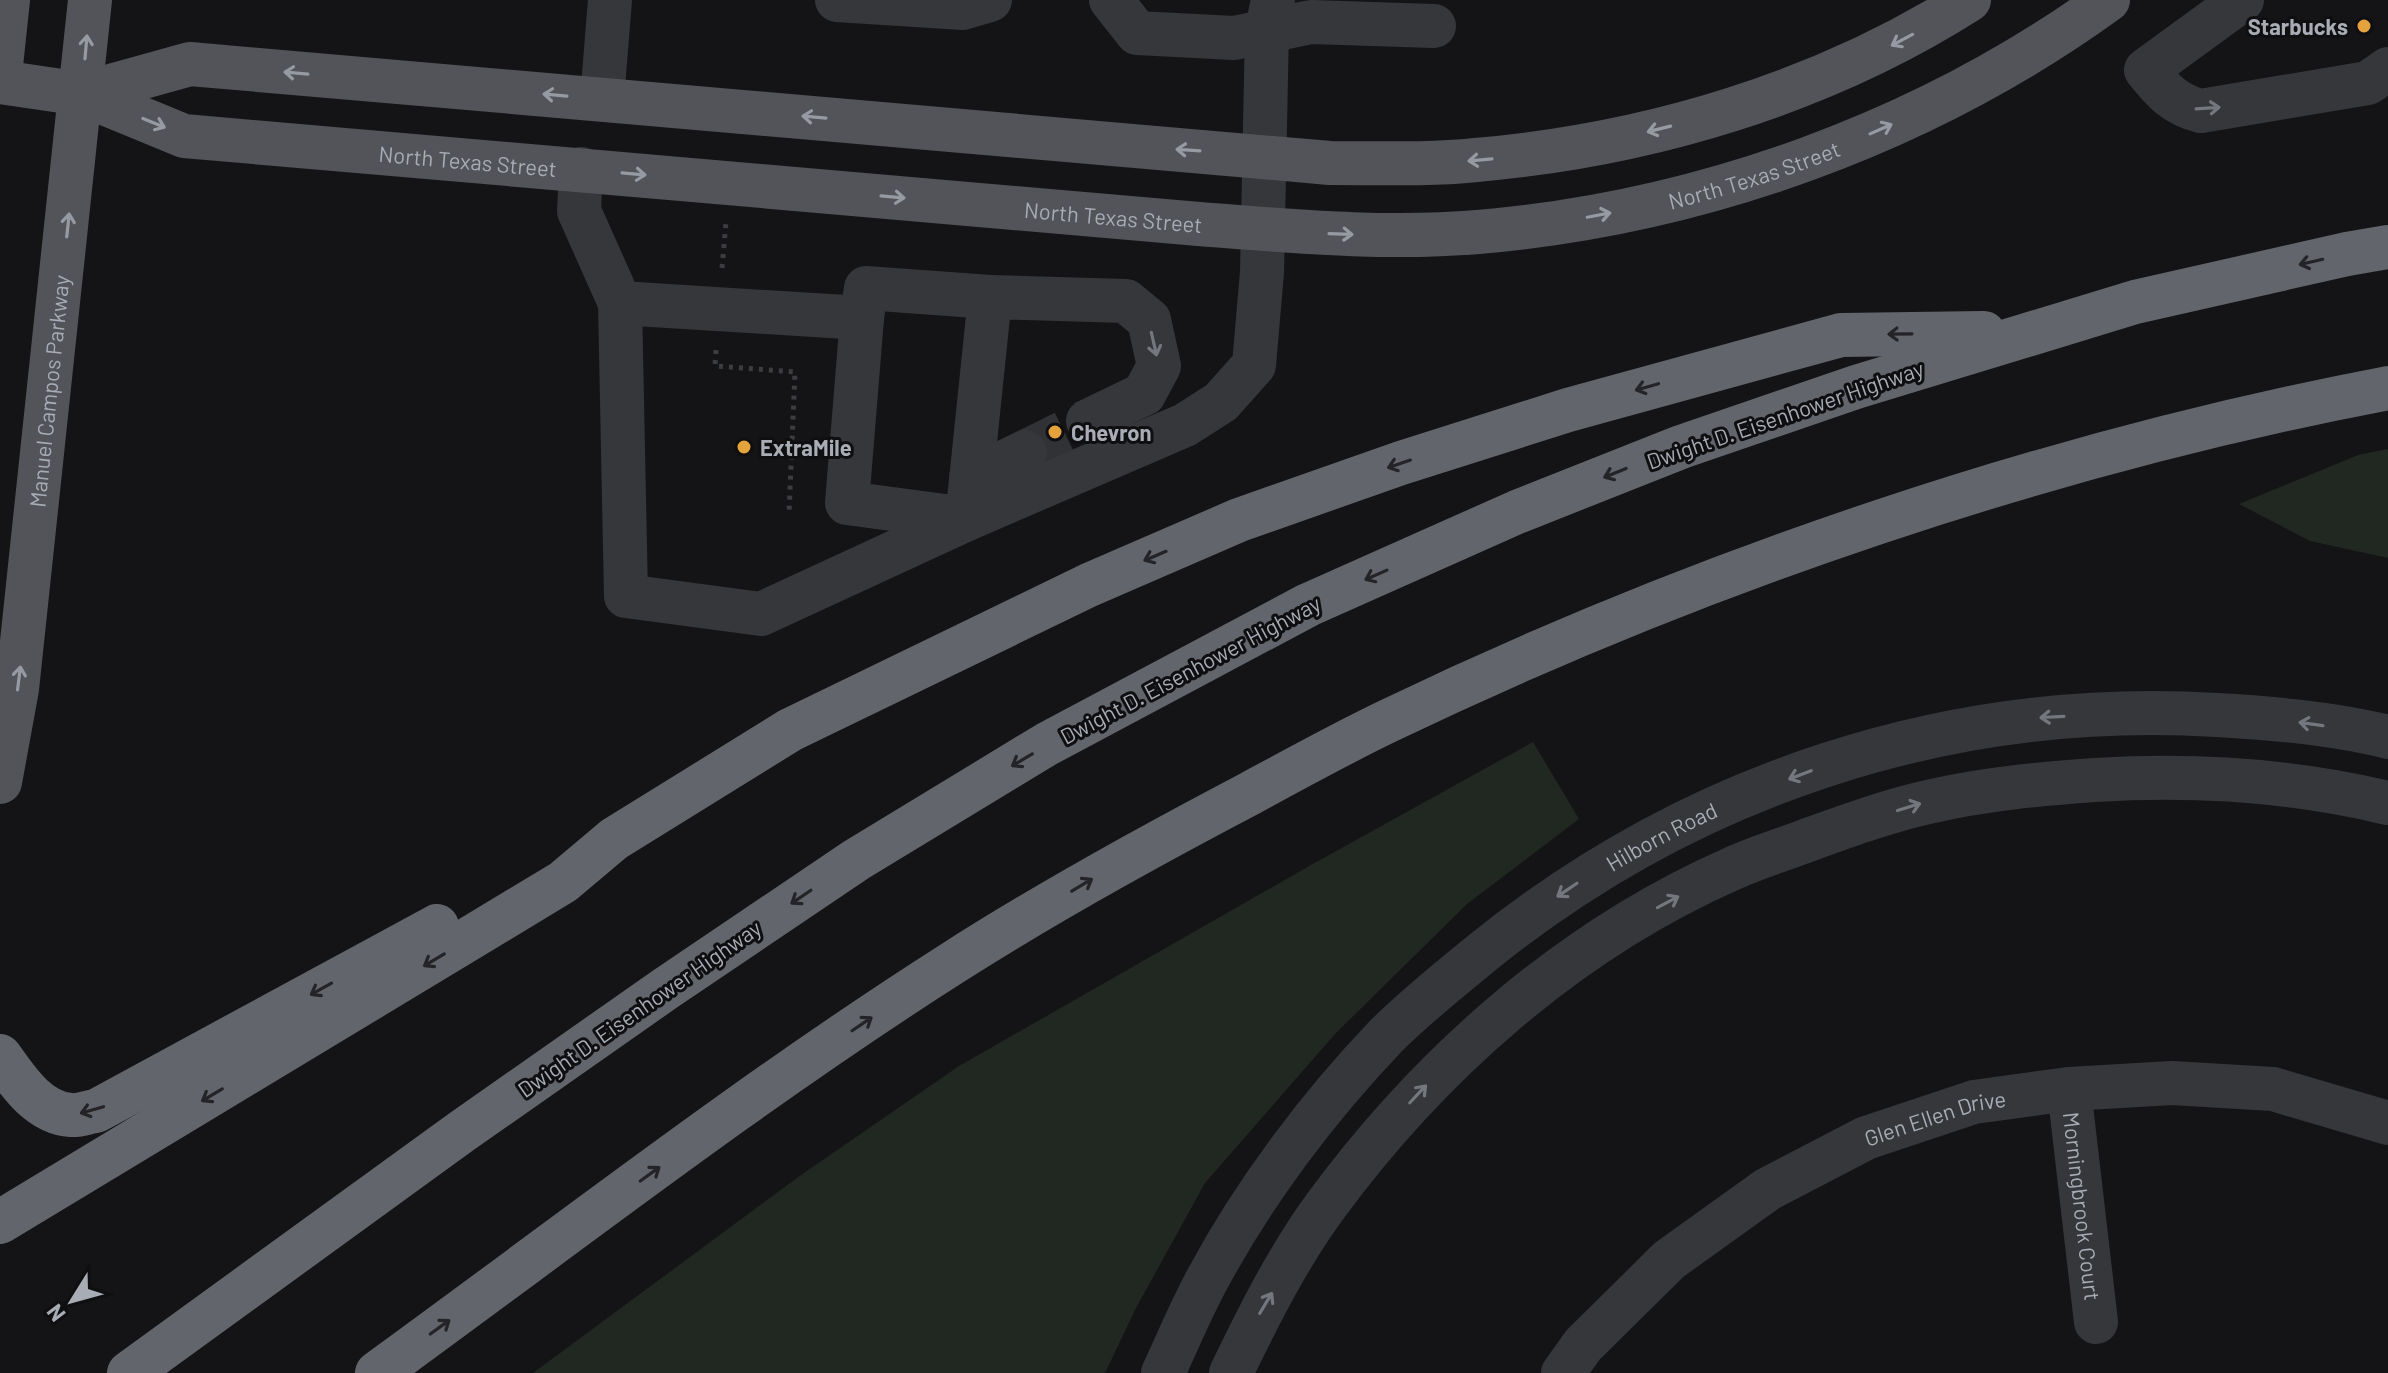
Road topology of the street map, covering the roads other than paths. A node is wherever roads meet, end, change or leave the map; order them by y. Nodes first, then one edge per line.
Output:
1 (8, 0) edge
2 (90, 0) edge
3 (610, 0) edge
4 (837, 0) edge
5 (990, 0) edge
6 (1969, 0) edge
7 (2108, 0) edge
8 (2242, 0) edge
9 (1270, 15) edge
10 (1124, 16) edge
11 (1434, 26) dead end
12 (2388, 69) edge
13 (0, 75) edge
14 (0, 82) edge
15 (82, 94) junction
16 (602, 99) junction
17 (1265, 156) junction
18 (581, 169) junction
19 (1263, 229) junction
20 (2388, 247) edge
21 (990, 297) junction
22 (620, 303) junction
23 (862, 318) junction
24 (2034, 332) junction
25 (2388, 388) edge
26 (1088, 421) tunnel mouth
27 (1025, 452) tunnel mouth
28 (969, 499) junction
29 (2388, 737) edge
30 (0, 782) edge
31 (2388, 803) edge
32 (614, 839) junction
33 (0, 1056) edge
34 (2069, 1089) junction
35 (2388, 1123) edge
36 (0, 1222) edge
37 (2096, 1322) dead end
38 (129, 1373) edge
39 (377, 1373) edge
40 (1163, 1373) edge
41 (1231, 1373) edge
42 (1563, 1373) edge

1 - 13 main road
15 -> 2 main road, Manuel Campos Parkway
3 - 16 street
4 - 5 street
6 -> 17 main road, North Texas Street
19 -> 7 main road, North Texas Street
8 -> 12 street
9 - 10 street
9 - 11 street
9 - 17 street
14 - 15 main road, North Texas Street
16 -> 15 main road, North Texas Street
15 -> 18 main road, North Texas Street
30 -> 15 main road, Manuel Campos Parkway
17 -> 16 main road, North Texas Street
17 - 19 street
18 -> 19 main road, North Texas Street
18 - 22 street
19 - 28 street
20 -> 24 highway, Dwight D. Eisenhower Highway
21 - 23 street
21 -> 26 street
21 - 28 street
22 - 23 street
22 - 28 street
23 - 28 street
24 -> 32 highway
24 -> 38 highway, Dwight D. Eisenhower Highway
39 -> 25 highway
27 - 28 street
29 -> 40 street, Hilborn Road
41 -> 31 street
32 -> 33 highway
32 -> 36 highway
34 - 35 street, Glen Ellen Drive
34 - 37 street, Morningbrook Court
34 - 42 street, Glen Ellen Drive

